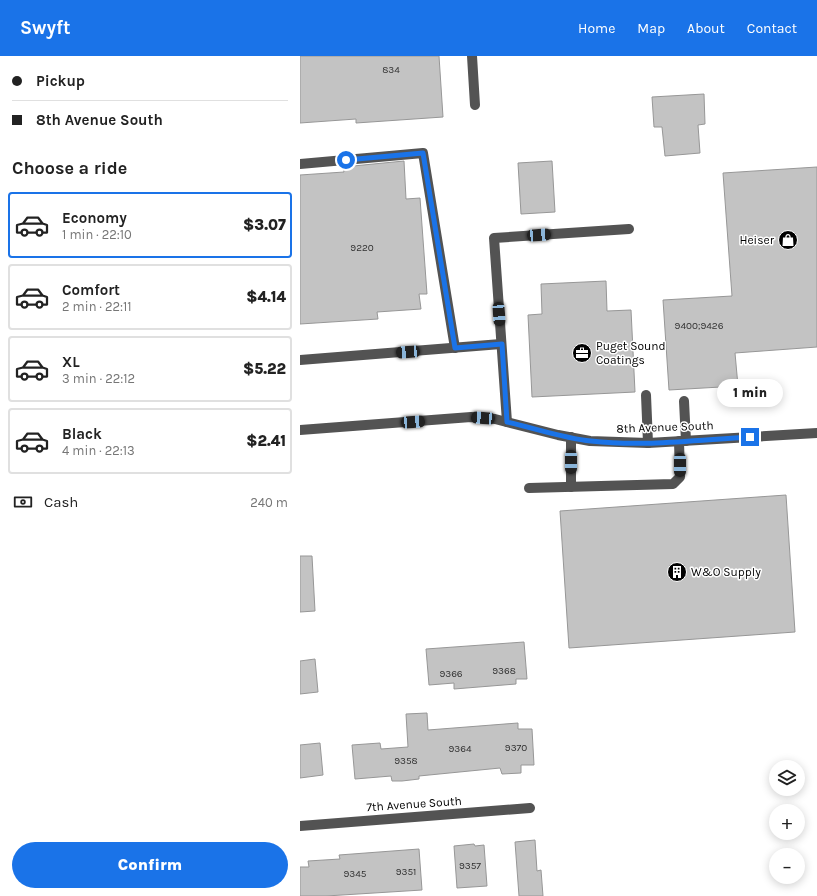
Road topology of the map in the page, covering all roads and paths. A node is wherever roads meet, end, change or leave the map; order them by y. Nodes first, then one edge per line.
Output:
1 (472, 56) edge
2 (475, 105) dead end
3 (300, 164) edge
4 (629, 229) dead end
5 (502, 344) junction
6 (455, 348) junction
7 (300, 360) edge
8 (646, 395) dead end
9 (684, 401) dead end
10 (507, 422) junction
11 (300, 430) edge
12 (817, 433) edge
13 (571, 437) junction
14 (683, 441) junction
15 (648, 443) junction
16 (571, 487) junction
17 (529, 488) dead end
18 (530, 808) dead end
19 (300, 826) edge

1 - 2 street
3 - 6 street
4 - 5 street
5 - 6 street
5 - 10 street
6 - 7 street
8 - 15 street
9 - 14 street
10 - 11 street, 8th Avenue South
10 - 13 street, 8th Avenue South
12 - 14 street, 8th Avenue South
13 - 15 street, 8th Avenue South
13 - 16 street
14 - 15 street, 8th Avenue South
14 - 16 street
16 - 17 street
18 - 19 street, 7th Avenue South

